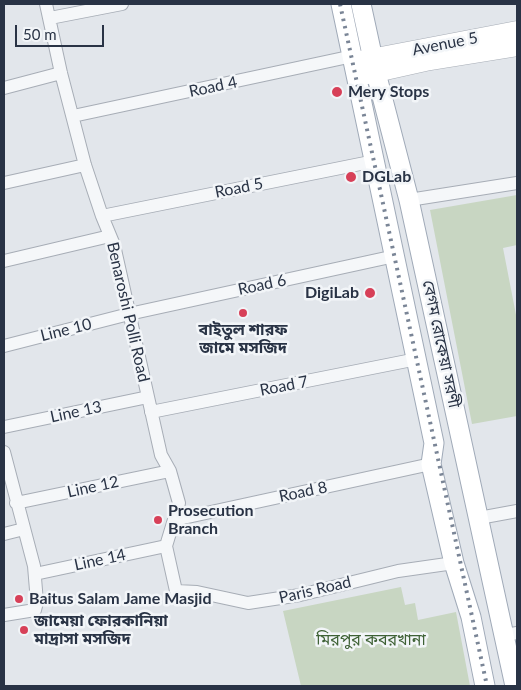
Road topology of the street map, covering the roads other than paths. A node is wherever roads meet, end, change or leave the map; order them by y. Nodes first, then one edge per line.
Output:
1 (46, 4) edge
2 (122, 4) edge
3 (341, 4) edge
4 (361, 4) edge
5 (50, 18) junction
6 (517, 30) edge
7 (517, 46) edge
8 (367, 66) junction
9 (61, 73) junction
10 (4, 88) edge
11 (73, 116) junction
12 (376, 161) junction
13 (85, 165) junction
14 (4, 183) edge
15 (517, 183) edge
16 (409, 200) junction
17 (102, 216) junction
18 (110, 236) junction
19 (395, 256) junction
20 (4, 261) edge
21 (129, 314) junction
22 (4, 346) edge
23 (417, 359) junction
24 (148, 397) junction
25 (151, 412) junction
26 (4, 427) edge
27 (4, 452) edge
28 (4, 457) edge
29 (431, 464) junction
30 (170, 471) junction
31 (16, 503) junction
32 (517, 511) edge
33 (479, 518) junction
34 (174, 520) junction
35 (24, 529) junction
36 (4, 534) edge
37 (166, 546) junction
38 (454, 563) junction
39 (35, 574) junction
40 (176, 591) joint
41 (4, 616) edge
42 (511, 634) edge
43 (485, 686) edge
44 (515, 686) edge

1 - 5 street, Benaroshi Polli Road
2 - 5 street
3 - 8 main road, বেগম রোকেয়া সরণী
4 - 8 main road, বেগম রোকেয়া সরণী
5 - 9 street, Benaroshi Polli Road
6 - 8 street, Avenue 5
7 - 8 street
8 - 11 street, Road 4
8 - 12 main road, বেগম রোকেয়া সরণী
8 - 16 main road, বেগম রোকেয়া সরণী
9 - 10 street
9 - 11 street, Benaroshi Polli Road
11 - 13 street, Benaroshi Polli Road
12 - 17 street, Road 5
12 - 19 main road, বেগম রোকেয়া সরণী
13 - 14 street
13 - 17 street, Benaroshi Polli Road
15 - 16 street
16 - 33 main road, বেগম রোকেয়া সরণী
17 - 18 street, Benaroshi Polli Road
18 - 20 street
18 - 21 street, Benaroshi Polli Road
19 - 21 street, Road 6
19 - 23 main road, বেগম রোকেয়া সরণী
21 - 22 street, Line 10
21 - 24 street, Benaroshi Polli Road
23 - 25 street, Road 7
23 - 29 main road, বেগম রোকেয়া সরণী
24 - 25 street, Benaroshi Polli Road
24 - 26 street, Line 13
25 - 30 street, Benaroshi Polli Road
27 - 28 street
28 - 31 street
29 - 34 street, Road 8
29 - 38 main road, বেগম রোকেয়া সরণী
30 - 31 street, Line 12
30 - 34 street, Benaroshi Polli Road
31 - 35 street
32 - 33 street
33 - 42 main road, বেগম রোকেয়া সরণী
34 - 37 street, Benaroshi Polli Road
35 - 36 street
35 - 39 street
37 - 39 street, Line 14
37 - 40 street, Benaroshi Polli Road
38 - 40 street, Paris Road
38 - 43 main road, বেগম রোকেয়া সরণী
39 - 41 street
42 - 44 main road, বেগম রোকেয়া সরণী

